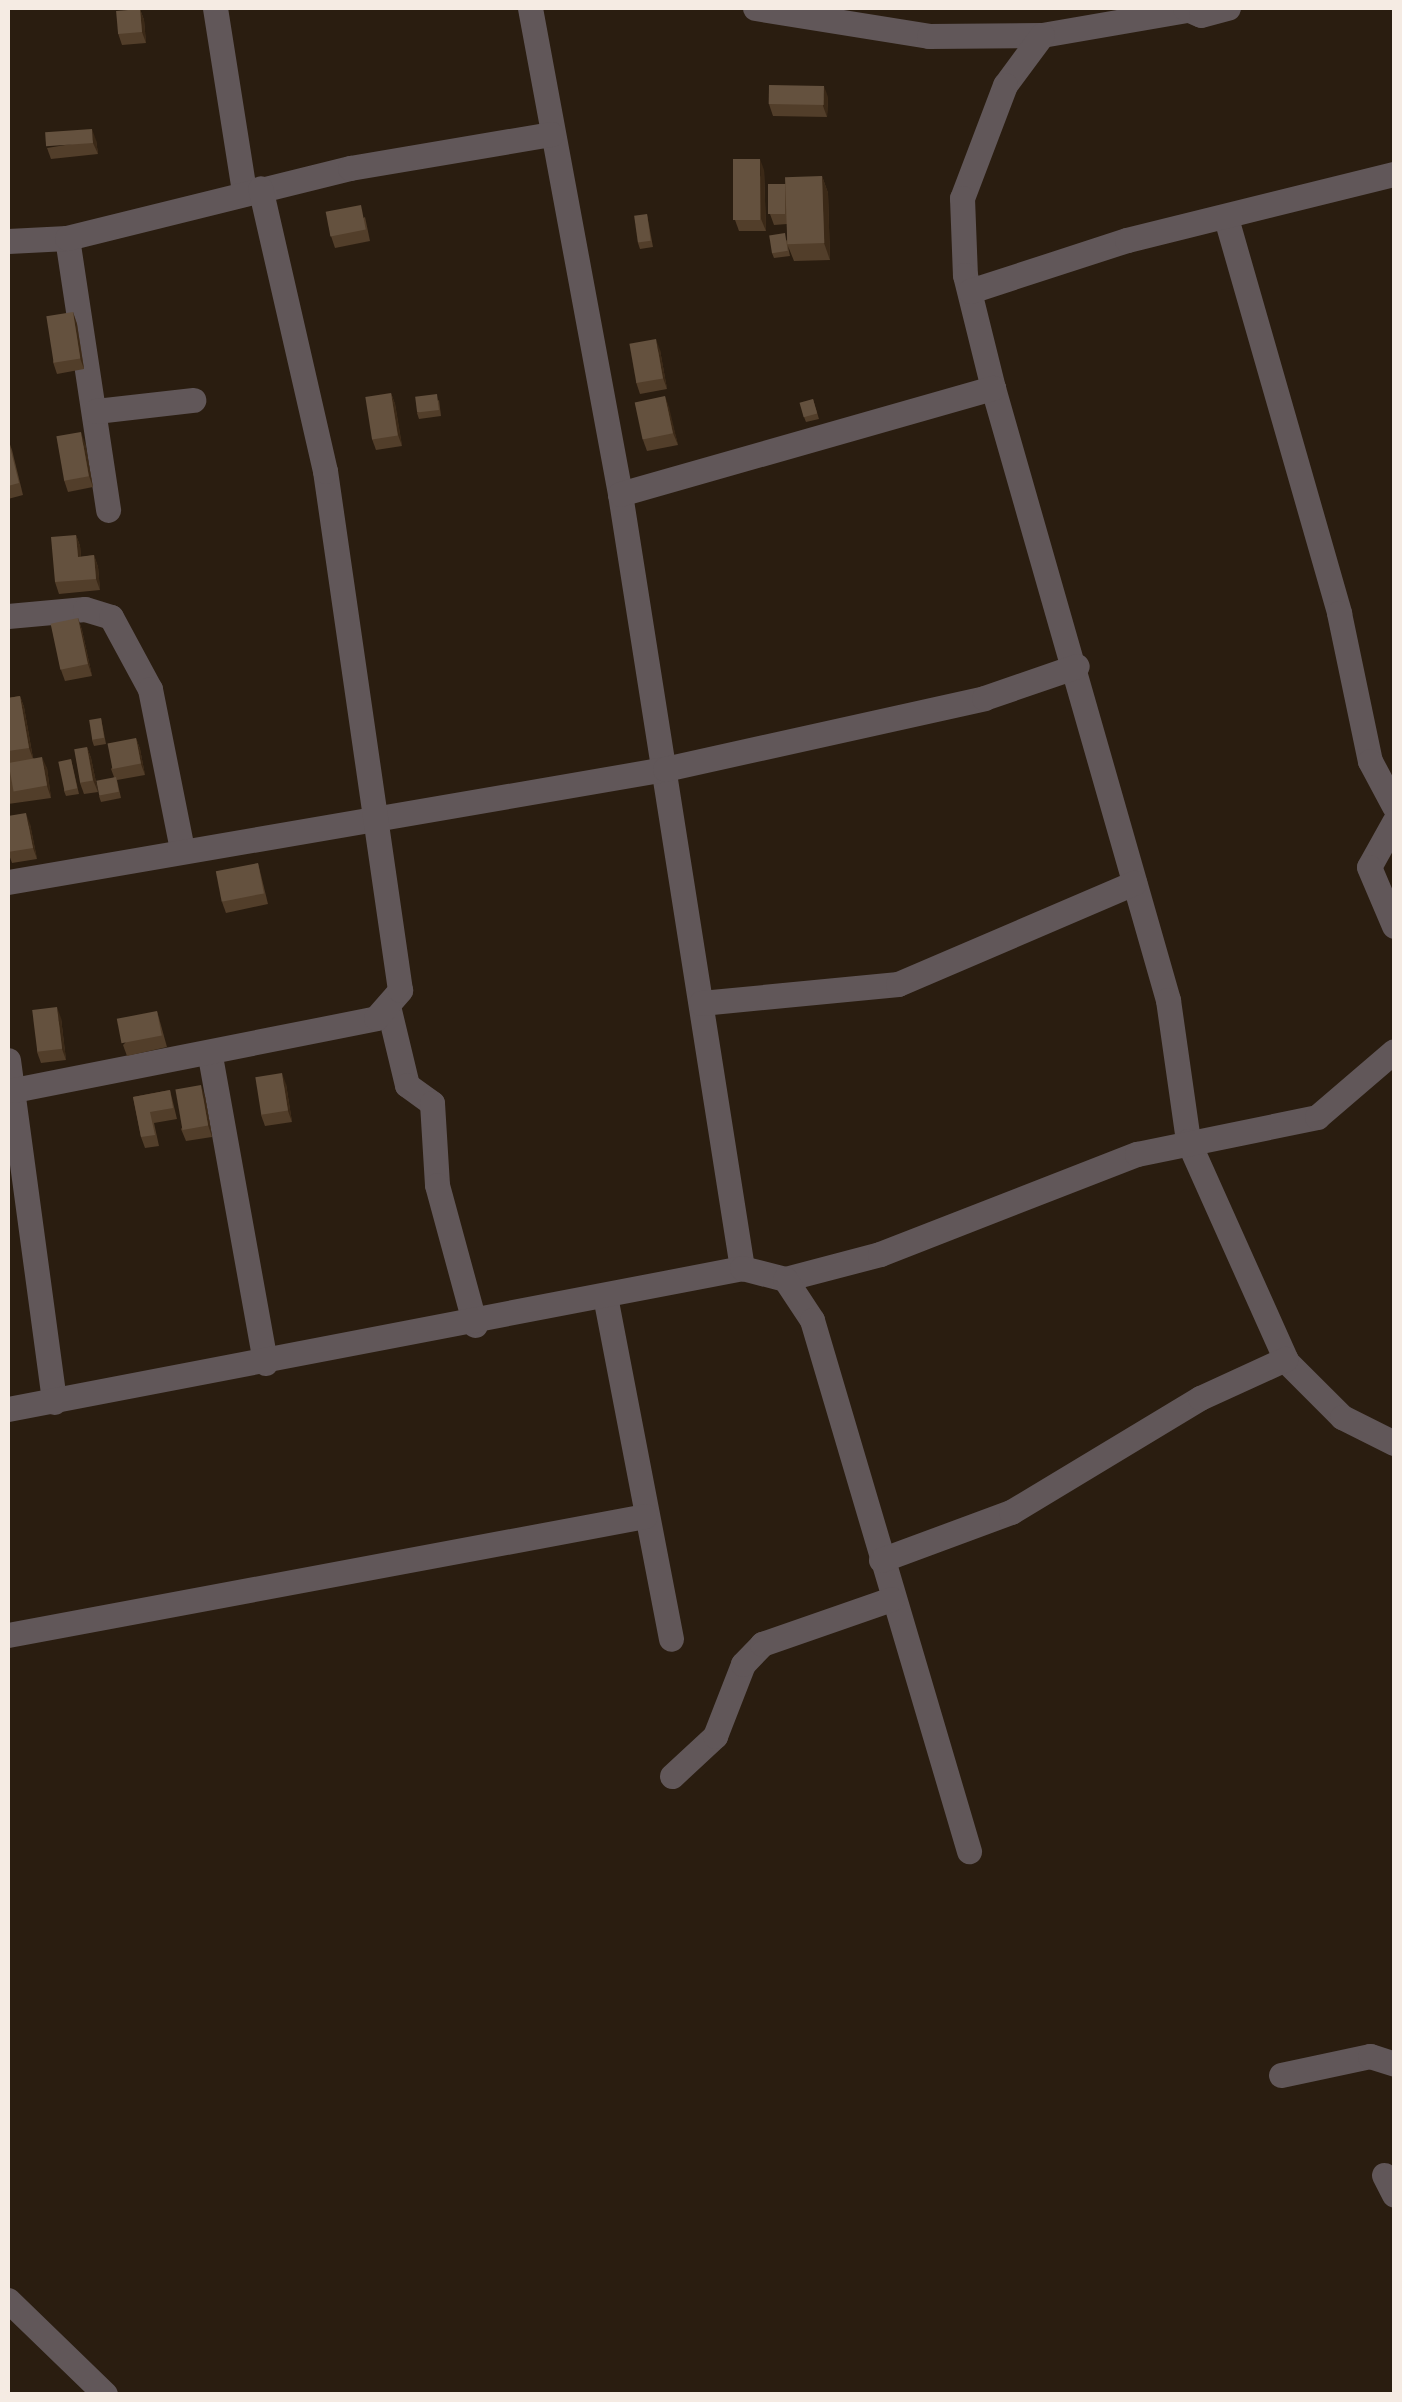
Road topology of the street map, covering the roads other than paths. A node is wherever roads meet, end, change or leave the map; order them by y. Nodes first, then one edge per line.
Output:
1 (216, 8) edge
2 (530, 8) edge
3 (755, 8) edge
4 (1228, 8) edge
5 (1186, 9) edge
6 (1042, 35) junction
7 (551, 134) junction
8 (1394, 174) edge
9 (252, 190) junction
10 (1226, 218) junction
11 (68, 238) junction
12 (8, 242) edge
13 (970, 292) junction
14 (993, 388) junction
15 (193, 400) dead end
16 (96, 411) junction
17 (620, 494) junction
18 (108, 510) dead end
19 (8, 616) edge
20 (1077, 666) junction
21 (666, 769) junction
22 (1394, 806) edge
23 (376, 812) junction
24 (1394, 822) edge
25 (182, 849) junction
26 (8, 882) edge
27 (1134, 883) junction
28 (1394, 926) edge
29 (701, 1003) junction
30 (389, 1010) junction
31 (1394, 1050) edge
32 (210, 1056) junction
33 (8, 1060) edge
34 (14, 1090) junction
35 (1188, 1140) junction
36 (742, 1268) junction
37 (785, 1279) junction
38 (605, 1296) junction
39 (474, 1325) junction
40 (1285, 1359) junction
41 (266, 1363) junction
42 (54, 1402) junction
43 (8, 1409) edge
44 (1394, 1444) edge
45 (646, 1516) junction
46 (881, 1560) junction
47 (891, 1599) junction
48 (8, 1635) edge
49 (672, 1639) dead end
50 (672, 1776) dead end
51 (969, 1851) dead end
52 (1394, 2064) edge
53 (1281, 2075) dead end
54 (8, 2300) edge
55 (105, 2394) edge

1 - 9 street
2 - 7 street
3 - 6 street
4 - 5 street
5 - 6 street
6 - 13 street
7 - 9 street
7 - 17 street
8 - 10 street
9 - 11 street
9 - 23 street
10 - 13 street
10 - 22 street
11 - 12 street
11 - 16 street
13 - 14 street
14 - 17 street
14 - 20 street
15 - 16 street
16 - 18 street
17 - 21 street
19 - 25 street
20 - 21 street
20 - 27 street
21 - 23 street
21 - 29 street
23 - 25 street
23 - 30 street
24 - 28 street
25 - 26 street
27 - 29 street
27 - 35 street
29 - 36 street
30 - 32 street
30 - 39 street
31 - 35 street
32 - 34 street
32 - 41 street
33 - 34 street
34 - 42 street
35 - 37 street
35 - 40 street
36 - 37 street
36 - 38 street
37 - 46 street
38 - 39 street
38 - 45 street
39 - 41 street
40 - 44 street
40 - 46 street
41 - 42 street
42 - 43 street
45 - 48 street
45 - 49 street
46 - 47 street
47 - 50 street
47 - 51 street
52 - 53 street
54 - 55 street

